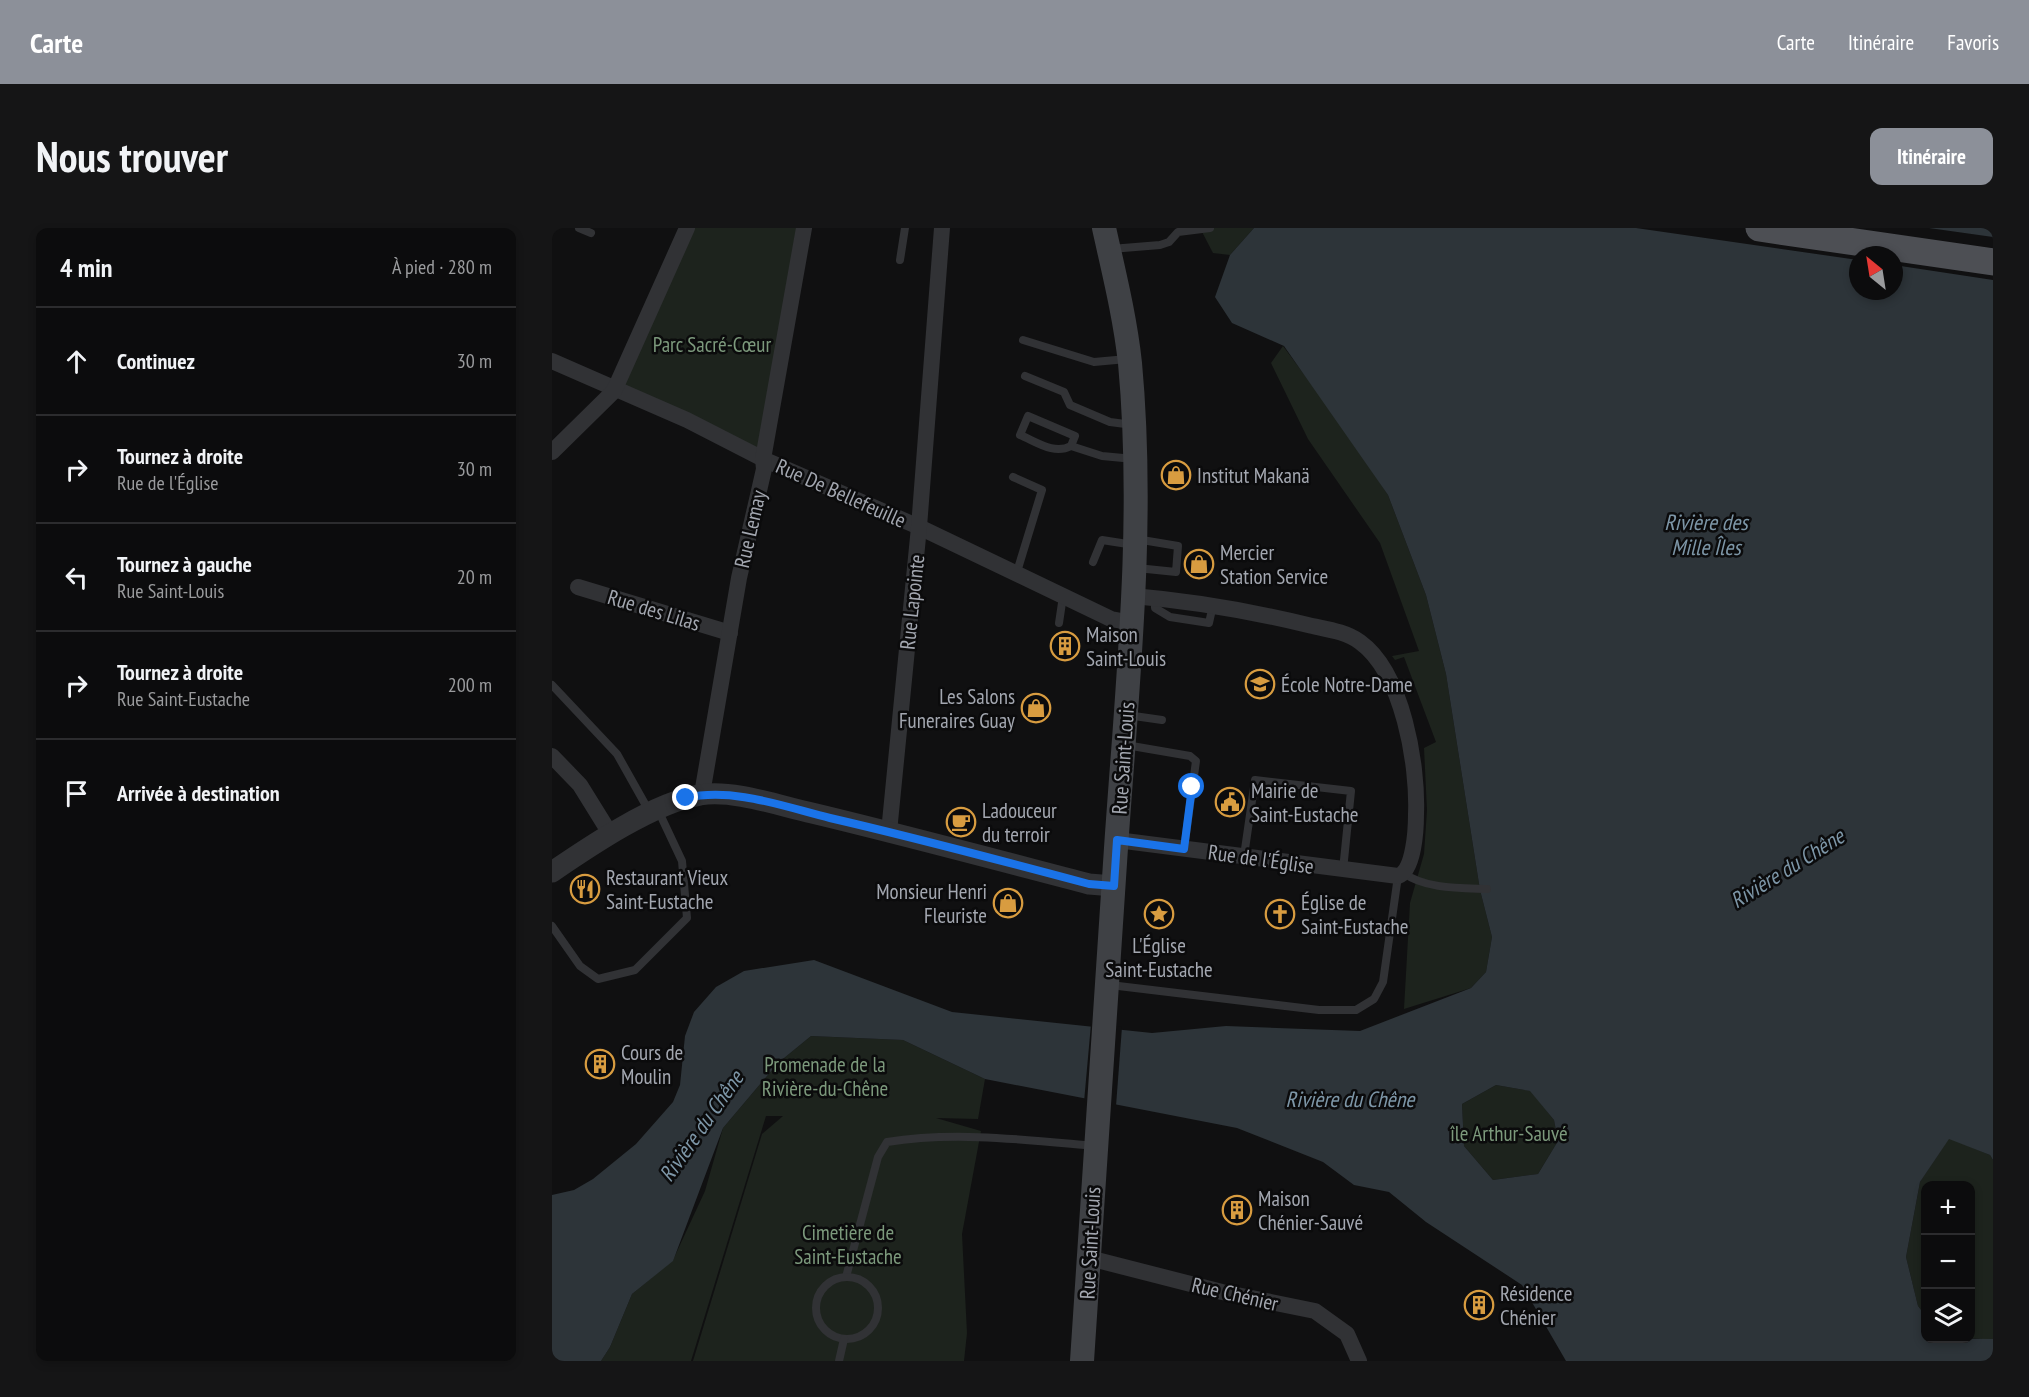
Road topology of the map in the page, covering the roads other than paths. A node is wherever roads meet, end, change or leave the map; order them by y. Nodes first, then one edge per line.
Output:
1 (579, 228) edge
2 (687, 228) edge
3 (804, 228) edge
4 (905, 228) edge
5 (942, 228) edge
6 (1210, 228) edge
7 (1759, 228) edge
8 (591, 233) dead end
9 (1107, 238) edge
10 (900, 260) dead end
11 (1993, 262) edge
12 (1023, 340) dead end
13 (1129, 359) junction
14 (552, 361) edge
15 (1025, 376) dead end
16 (614, 390) junction
17 (1134, 425) junction
18 (1071, 446) junction
19 (552, 452) edge
20 (763, 459) junction
21 (1134, 459) junction
22 (1013, 477) dead end
23 (919, 527) junction
24 (1134, 551) junction
25 (1093, 562) dead end
26 (1016, 575) junction
27 (578, 587) dead end
28 (1063, 596) junction
29 (1144, 597) junction
30 (1059, 623) dead end
31 (1132, 623) junction
32 (730, 633) junction
33 (552, 685) edge
34 (1126, 715) junction
35 (1162, 720) dead end
36 (1124, 745) junction
37 (552, 756) edge
38 (702, 794) junction
39 (655, 812) junction
40 (890, 832) junction
41 (611, 835) junction
42 (1117, 840) junction
43 (1184, 849) junction
44 (1244, 856) junction
45 (1342, 870) junction
46 (552, 872) edge
47 (1401, 875) junction
48 (1114, 886) junction
49 (1487, 889) dead end
50 (552, 926) edge
51 (1107, 984) junction
52 (1096, 1146) junction
53 (1089, 1258) junction
54 (846, 1277) junction
55 (844, 1339) junction
56 (839, 1361) edge
57 (1082, 1361) edge
58 (1359, 1361) edge

1 - 8 lane
2 - 16 street
3 - 20 street, Rue Lemay
4 - 10 lane
5 - 23 street, Rue Lapointe
6 - 9 lane
7 - 11 main road
9 - 13 main road, Rue Saint-Louis
12 - 13 lane
13 - 17 main road, Rue Saint-Louis
14 - 16 street, Rue De Bellefeuille
15 - 17 lane
16 - 19 street
16 - 20 street, Rue De Bellefeuille
17 - 21 main road, Rue Saint-Louis
18 - 18 lane
18 - 21 lane
20 - 23 street, Rue De Bellefeuille
20 - 32 street, Rue Lemay
21 - 24 main road, Rue Saint-Louis
22 - 26 lane
23 - 26 street, Rue De Bellefeuille
23 - 40 street, Rue Lapointe
24 - 24 lane
24 - 25 lane
24 - 29 main road, Rue Saint-Louis
26 - 28 street, Rue De Bellefeuille
27 - 32 street, Rue des Lilas
28 - 30 lane
28 - 31 street, Rue De Bellefeuille
29 - 31 main road, Rue Saint-Louis
29 - 47 street
31 - 34 main road, Rue Saint-Louis
32 - 38 street, Rue Lemay
33 - 39 lane
34 - 35 lane
34 - 36 main road, Rue Saint-Louis
36 - 42 main road, Rue Saint-Louis
36 - 43 lane
37 - 41 street
38 - 39 street
38 - 40 street
39 - 41 street
39 - 50 lane
40 - 48 street
41 - 46 street
42 - 43 street, Rue de l'Église
42 - 48 main road, Rue Saint-Louis
43 - 44 street, Rue de l'Église
44 - 45 street, Rue de l'Église
44 - 45 lane
45 - 47 street, Rue de l'Église
47 - 49 lane
47 - 51 lane
48 - 51 main road, Rue Saint-Louis
51 - 52 main road, Rue Saint-Louis
52 - 53 main road, Rue Saint-Louis
52 - 54 lane
53 - 57 main road, Rue Saint-Louis
53 - 58 street, Rue Chénier
54 - 55 lane
54 - 55 lane
55 - 56 lane

